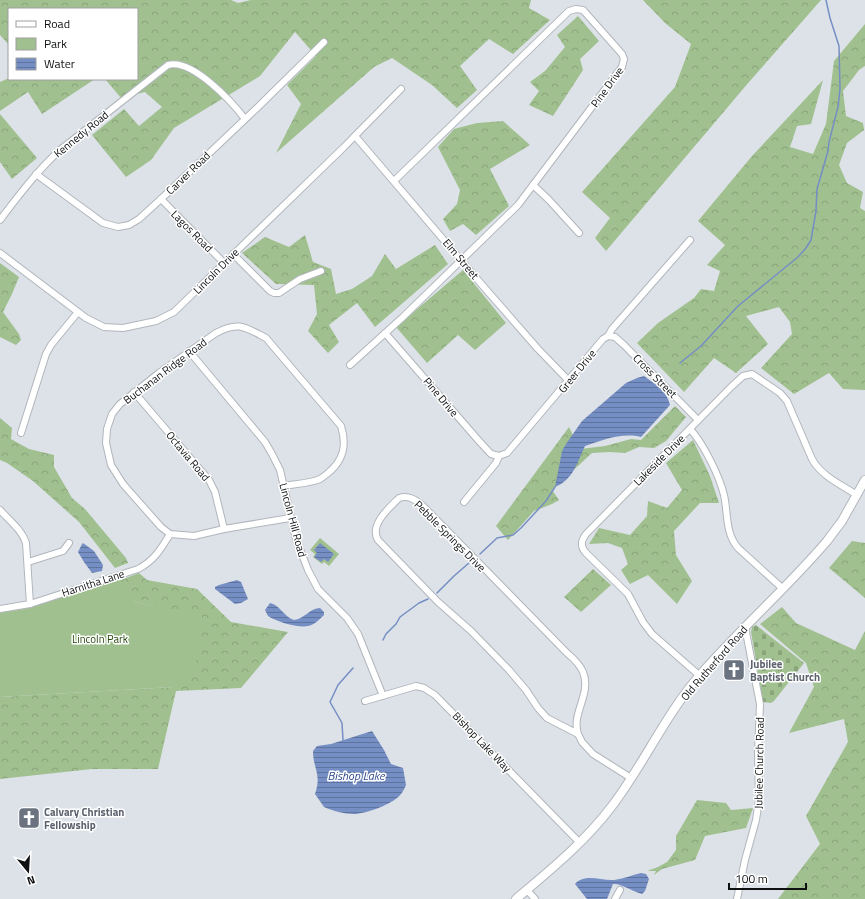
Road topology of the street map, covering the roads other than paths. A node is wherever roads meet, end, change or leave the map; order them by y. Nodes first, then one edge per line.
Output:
1 (324, 42) dead end
2 (401, 89) dead end
3 (245, 119) junction
4 (355, 136) junction
5 (36, 174) junction
6 (394, 181) junction
7 (533, 185) junction
8 (160, 199) junction
9 (0, 220) edge
10 (579, 233) dead end
11 (690, 240) dead end
12 (0, 253) edge
13 (233, 254) junction
14 (462, 260) junction
15 (224, 263) junction
16 (320, 271) dead end
17 (78, 312) junction
18 (385, 333) junction
19 (608, 336) junction
20 (189, 351) junction
21 (350, 365) dead end
22 (569, 381) junction
23 (134, 392) junction
24 (698, 420) junction
25 (690, 429) junction
26 (20, 433) dead end
27 (499, 456) junction
28 (865, 480) edge
29 (284, 486) junction
30 (857, 495) junction
31 (464, 502) dead end
32 (0, 510) edge
33 (290, 518) junction
34 (224, 529) junction
35 (170, 534) junction
36 (69, 543) dead end
37 (28, 562) junction
38 (782, 588) junction
39 (30, 604) junction
40 (0, 609) edge
41 (745, 627) junction
42 (700, 676) junction
43 (383, 696) junction
44 (365, 701) dead end
45 (578, 734) junction
46 (631, 778) junction
47 (580, 843) junction
48 (527, 890) junction
49 (620, 890) dead end
50 (516, 899) edge
51 (535, 899) edge
52 (615, 899) edge
53 (738, 899) edge

1 - 3 street, Carver Road
2 - 4 street, Lincoln Drive
3 - 5 street, Kennedy Road
3 - 8 street, Carver Road
4 - 6 street, Elm Street
4 - 13 street, Lincoln Drive
5 - 8 street, Carver Road
5 - 9 street, Kennedy Road
6 - 7 street, Pine Drive
6 - 14 street, Elm Street
7 - 10 street
7 - 14 street, Pine Drive
8 - 15 street, Lagos Road
11 - 19 street, Greer Drive
12 - 17 street, Lincoln Drive
13 - 15 street, Lincoln Drive
13 - 16 street
14 - 18 street, Pine Drive
14 - 22 street, Elm Street
15 - 17 street, Lincoln Drive
17 - 26 street
18 - 21 street, Pine Drive
18 - 27 street, Pine Drive
19 - 22 street, Greer Drive
19 - 24 street, Cross Street
20 - 23 street, Buchanan Ridge Road
20 - 29 street, Lincoln Hill Road
20 - 29 street, Buchanan Ridge Road
22 - 27 street, Greer Drive
23 - 34 street, Octavia Road
23 - 35 street, Buchanan Ridge Road
24 - 25 street, Lakeside Drive
24 - 30 street, Lakeside Drive
25 - 38 street
25 - 42 street, Lakeside Drive
27 - 31 street, Greer Drive
28 - 30 street, Old Rutherford Road
29 - 33 street, Lincoln Hill Road
30 - 38 street, Old Rutherford Road
32 - 37 street
33 - 34 street
33 - 43 street, Lincoln Hill Road
34 - 35 street
35 - 39 street, Harnitha Lane
36 - 37 street
37 - 39 street
38 - 41 street, Old Rutherford Road
39 - 40 street, Harnitha Lane
41 - 42 street, Old Rutherford Road
41 - 53 street, Jubilee Church Road
42 - 46 street, Old Rutherford Road
43 - 44 street, Bishop Lake Way
43 - 47 street, Bishop Lake Way
45 - 45 street, Pebble Springs Drive
45 - 46 street, Pebble Springs Drive
46 - 47 street, Old Rutherford Road
47 - 48 street, Old Rutherford Road
48 - 50 street, Old Rutherford Road
48 - 51 street
49 - 52 street

